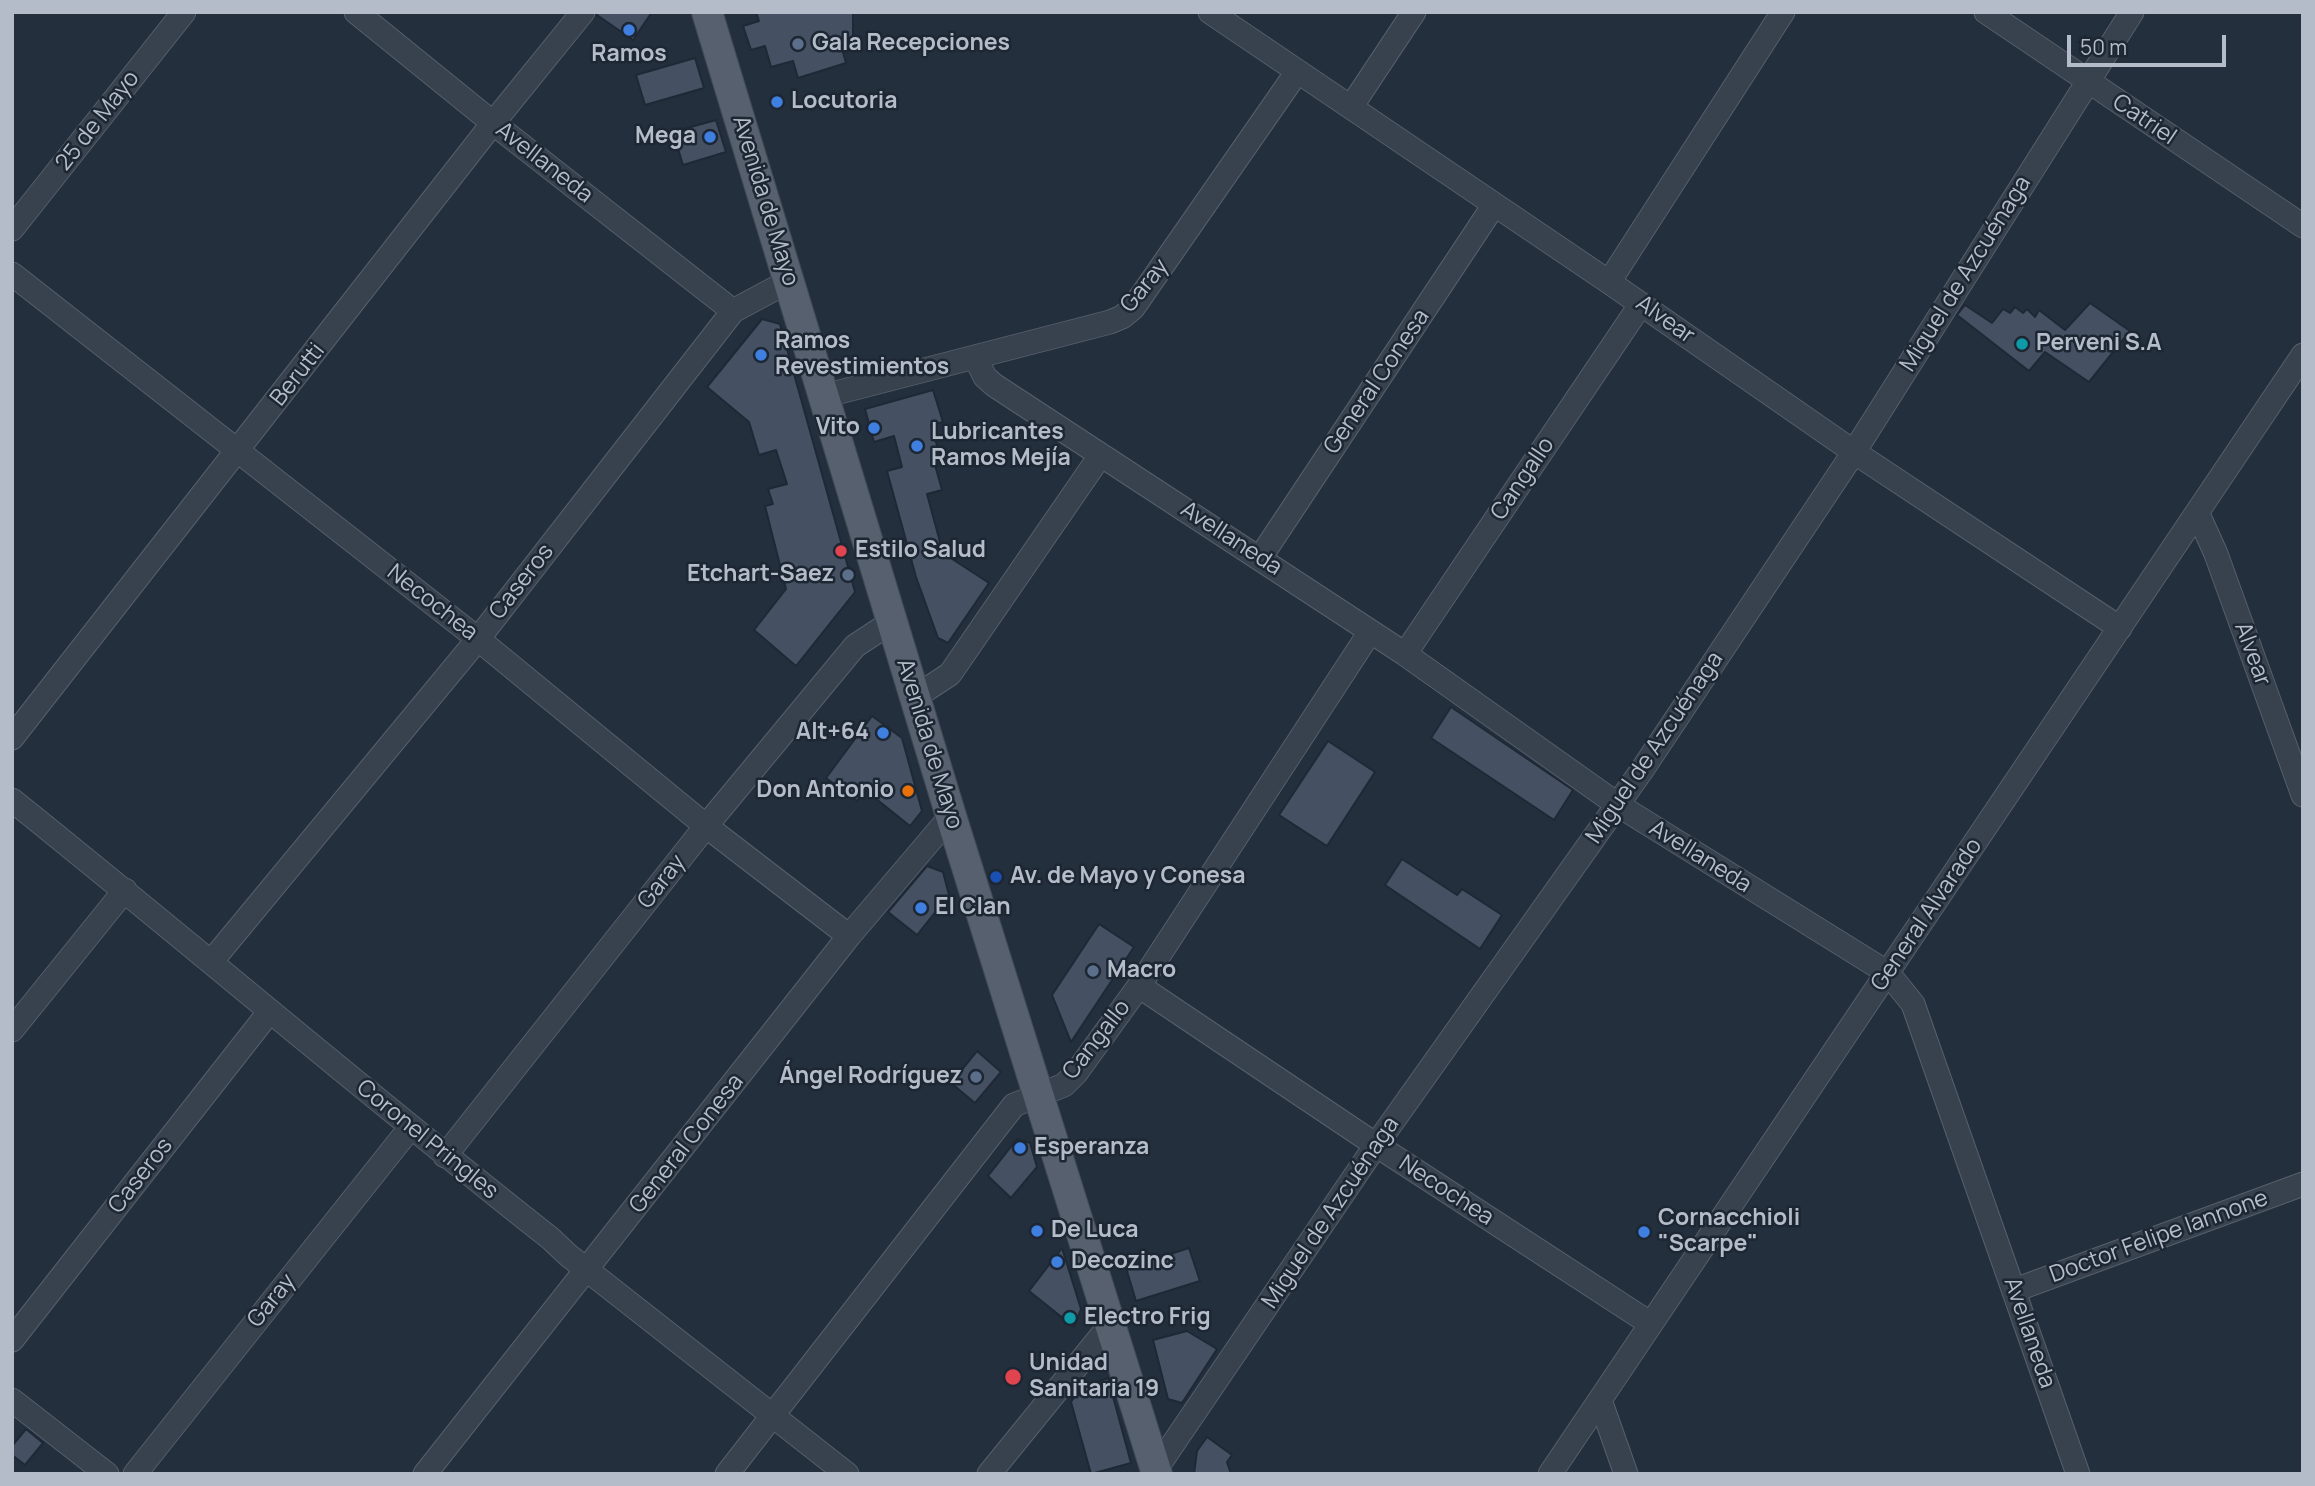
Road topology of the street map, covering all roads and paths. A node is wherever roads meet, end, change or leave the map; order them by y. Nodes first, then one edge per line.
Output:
1 (184, 12) edge
2 (356, 12) edge
3 (583, 12) edge
4 (707, 12) edge
5 (1210, 12) edge
6 (1415, 12) edge
7 (1783, 12) edge
8 (1986, 12) edge
9 (2132, 12) edge
10 (1297, 72) junction
11 (2088, 83) junction
12 (1351, 107) junction
13 (493, 123) junction
14 (1494, 205) junction
15 (2303, 226) edge
16 (12, 229) edge
17 (12, 274) edge
18 (789, 281) junction
19 (1609, 282) junction
20 (1641, 304) junction
21 (733, 311) junction
22 (2303, 355) edge
23 (975, 357) junction
24 (824, 396) junction
25 (239, 451) junction
26 (1854, 452) junction
27 (1100, 456) junction
28 (2198, 514) junction
29 (1260, 558) junction
30 (892, 621) junction
31 (2120, 628) junction
32 (1370, 632) junction
33 (478, 639) junction
34 (1405, 654) junction
35 (915, 696) junction
36 (12, 738) edge
37 (2303, 795) edge
38 (12, 800) edge
39 (1618, 805) junction
40 (951, 816) junction
41 (706, 826) junction
42 (125, 890) junction
43 (849, 936) junction
44 (211, 962) junction
45 (1888, 973) junction
46 (1139, 986) junction
47 (271, 1011) junction
48 (12, 1030) edge
49 (1038, 1095) junction
50 (410, 1128) junction
51 (1376, 1145) junction
52 (445, 1156) junction
53 (2303, 1184) edge
54 (588, 1269) junction
55 (2015, 1290) junction
56 (1111, 1324) junction
57 (1651, 1324) junction
58 (12, 1340) edge
59 (12, 1400) edge
60 (1601, 1400) junction
61 (774, 1415) junction
62 (1156, 1471) edge
63 (107, 1474) edge
64 (135, 1474) edge
65 (425, 1474) edge
66 (727, 1474) edge
67 (847, 1474) edge
68 (989, 1474) edge
69 (1550, 1474) edge
70 (1626, 1474) edge
71 (2078, 1474) edge

1 - 16 street, 25 de Mayo
2 - 13 street, Avellaneda
3 - 13 street, Berutti
4 - 18 main road, Avenida de Mayo
5 - 10 street, Alvear
6 - 12 street
7 - 19 street
8 - 11 street, Catriel
9 - 11 street, Miguel de Azcuénaga
10 - 12 street, Alvear
10 - 23 street, Garay
11 - 15 street, Catriel
11 - 26 street, Miguel de Azcuénaga
12 - 14 street, Alvear
13 - 21 street, Avellaneda
13 - 25 street, Berutti
14 - 19 street, Alvear
14 - 29 street, General Conesa
17 - 25 street, Necochea
18 - 21 street, Caseros
18 - 24 main road, Avenida de Mayo
19 - 20 street, Alvear
20 - 26 street, Alvear
20 - 34 street, Cangallo
21 - 33 street, Caseros
22 - 28 street, General Alvarado
23 - 24 street, Garay
23 - 27 street, Avellaneda
24 - 30 main road, Avenida de Mayo
25 - 33 street, Necochea
25 - 36 street, Berutti
26 - 31 street, Alvear
26 - 39 street, Miguel de Azcuénaga
27 - 29 street, Avellaneda
27 - 35 street
28 - 31 street, General Alvarado
28 - 37 street, Alvear
29 - 32 street, Avellaneda
30 - 35 main road, Avenida de Mayo
30 - 41 street, Garay
31 - 45 street, General Alvarado
32 - 34 street, Avellaneda
32 - 46 street, Cangallo
33 - 41 street, Necochea
33 - 44 street, Caseros
34 - 39 street, Avellaneda
35 - 40 main road, Avenida de Mayo
38 - 42 street, Coronel Pringles
39 - 45 street, Avellaneda
39 - 51 street, Miguel de Azcuénaga
40 - 43 street, General Conesa
40 - 49 main road, Avenida de Mayo
41 - 43 street, Necochea
41 - 52 street, Garay
42 - 44 street, Coronel Pringles
42 - 48 street
43 - 54 street, General Conesa
44 - 47 street, Coronel Pringles
45 - 55 street, Avellaneda
45 - 57 street, General Alvarado
46 - 49 street, Cangallo
46 - 51 street, Necochea
47 - 50 street, Coronel Pringles
47 - 58 street, Caseros
49 - 56 main road, Avenida de Mayo
49 - 61 street, Cangallo
50 - 52 street, Coronel Pringles
50 - 64 street, Garay
51 - 57 street, Necochea
51 - 62 street, Miguel de Azcuénaga
52 - 54 street, Coronel Pringles
53 - 55 street, Doctor Felipe Iannone
54 - 61 street, Coronel Pringles
54 - 65 street, General Conesa
55 - 71 street, Avellaneda
56 - 62 main road, Avenida de Mayo
56 - 68 street
57 - 60 street, General Alvarado
59 - 63 street
60 - 69 street, General Alvarado
60 - 70 street
61 - 66 street, Cangallo
61 - 67 street, Coronel Pringles

